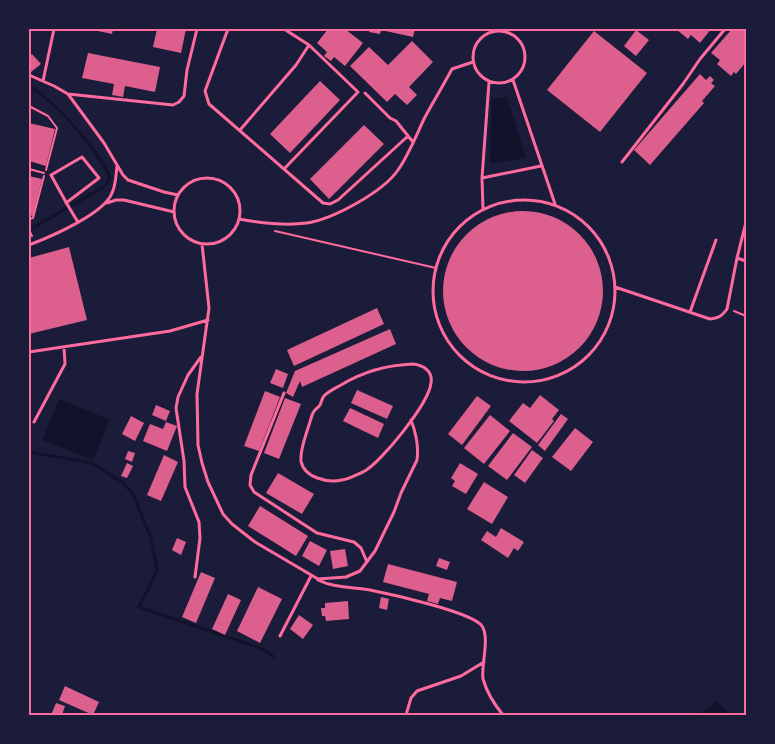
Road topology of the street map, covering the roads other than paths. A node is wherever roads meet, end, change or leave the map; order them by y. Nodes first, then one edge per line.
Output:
1 (54, 29) edge
2 (197, 29) edge
3 (228, 29) edge
4 (284, 29) edge
5 (725, 29) edge
6 (504, 30) edge
7 (490, 31) edge
8 (309, 45) junction
9 (473, 62) junction
10 (29, 75) edge
11 (513, 80) junction
12 (43, 81) junction
13 (490, 82) junction
14 (365, 93) dead end
15 (68, 94) junction
16 (240, 130) junction
17 (408, 136) junction
18 (413, 142) junction
19 (622, 162) dead end
20 (117, 165) junction
21 (541, 166) junction
22 (284, 169) junction
23 (482, 178) junction
24 (178, 194) junction
25 (66, 203) junction
26 (104, 204) junction
27 (555, 204) junction
28 (483, 210) junction
29 (174, 212) junction
30 (239, 219) junction
31 (78, 222) junction
32 (746, 222) edge
33 (716, 240) dead end
34 (202, 244) junction
35 (29, 245) edge
36 (737, 258) junction
37 (746, 262) edge
38 (615, 287) junction
39 (690, 312) junction
40 (208, 320) junction
41 (64, 347) junction
42 (29, 352) edge
43 (202, 356) junction
44 (284, 393) dead end
45 (411, 420) junction
46 (34, 422) dead end
47 (367, 562) junction
48 (311, 576) junction
49 (194, 577) dead end
50 (318, 579) junction
51 (280, 636) dead end
52 (484, 661) junction
53 (406, 715) edge
54 (503, 715) edge

1 - 12 lane
2 - 15 lane
3 - 16 lane
4 - 8 lane
5 - 19 lane
6 - 7 lane
6 - 11 lane
7 - 9 lane
8 - 16 lane
8 - 22 lane
9 - 13 lane
9 - 18 lane
10 - 12 lane
11 - 13 lane
11 - 21 lane
12 - 15 lane
13 - 23 lane
14 - 17 lane
15 - 20 lane
16 - 22 lane
17 - 18 lane
17 - 22 lane
18 - 30 lane
20 - 24 lane
20 - 26 lane
21 - 23 lane
21 - 27 lane
23 - 28 lane
24 - 29 lane
24 - 30 lane
25 - 25 lane
25 - 31 lane
26 - 29 lane
26 - 31 lane
27 - 28 lane
27 - 38 lane
28 - 38 lane
29 - 34 lane
30 - 34 lane
31 - 35 lane
32 - 36 lane
33 - 39 lane
34 - 40 lane
36 - 37 lane
36 - 39 lane
38 - 39 lane
40 - 41 lane
40 - 43 lane
41 - 42 lane
41 - 46 lane
43 - 48 lane
43 - 49 lane
44 - 47 lane
45 - 45 lane
45 - 47 lane
47 - 50 lane
48 - 50 lane
48 - 51 lane
50 - 52 lane
52 - 53 lane
52 - 54 lane

